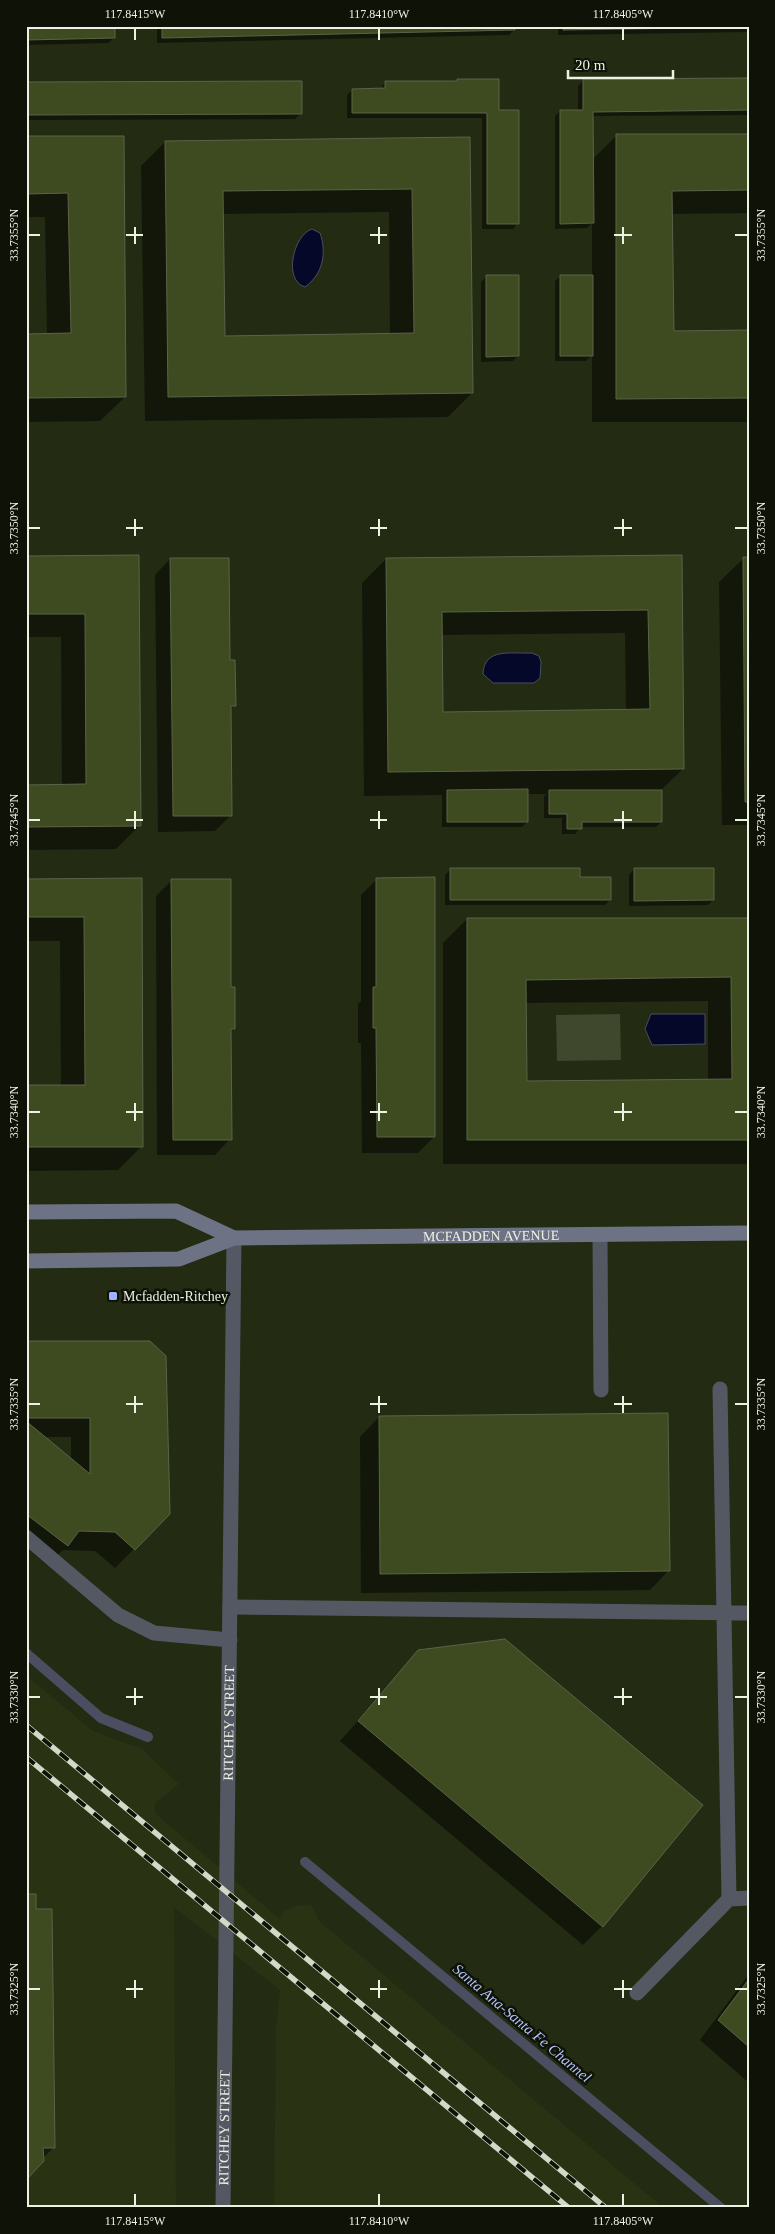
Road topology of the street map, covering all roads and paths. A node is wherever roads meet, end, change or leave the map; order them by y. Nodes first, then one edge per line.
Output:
1 (26, 1212) edge
2 (749, 1233) edge
3 (600, 1235) junction
4 (234, 1238) junction
5 (26, 1261) edge
6 (720, 1389) dead end
7 (601, 1390) dead end
8 (26, 1537) edge
9 (230, 1607) junction
10 (724, 1613) junction
11 (749, 1614) edge
12 (230, 1640) junction
13 (749, 1898) edge
14 (729, 1899) junction
15 (637, 1993) dead end
16 (223, 2208) edge

1 - 4 main road, MCFADDEN AVENUE
2 - 3 main road, MCFADDEN AVENUE
3 - 4 main road, MCFADDEN AVENUE
3 - 7 street
4 - 5 main road, MCFADDEN AVENUE
4 - 9 street, RITCHEY STREET
6 - 10 street
8 - 12 street
9 - 10 street
9 - 12 street, RITCHEY STREET
10 - 11 street
10 - 14 street
12 - 16 street, RITCHEY STREET
13 - 14 street
14 - 15 street

